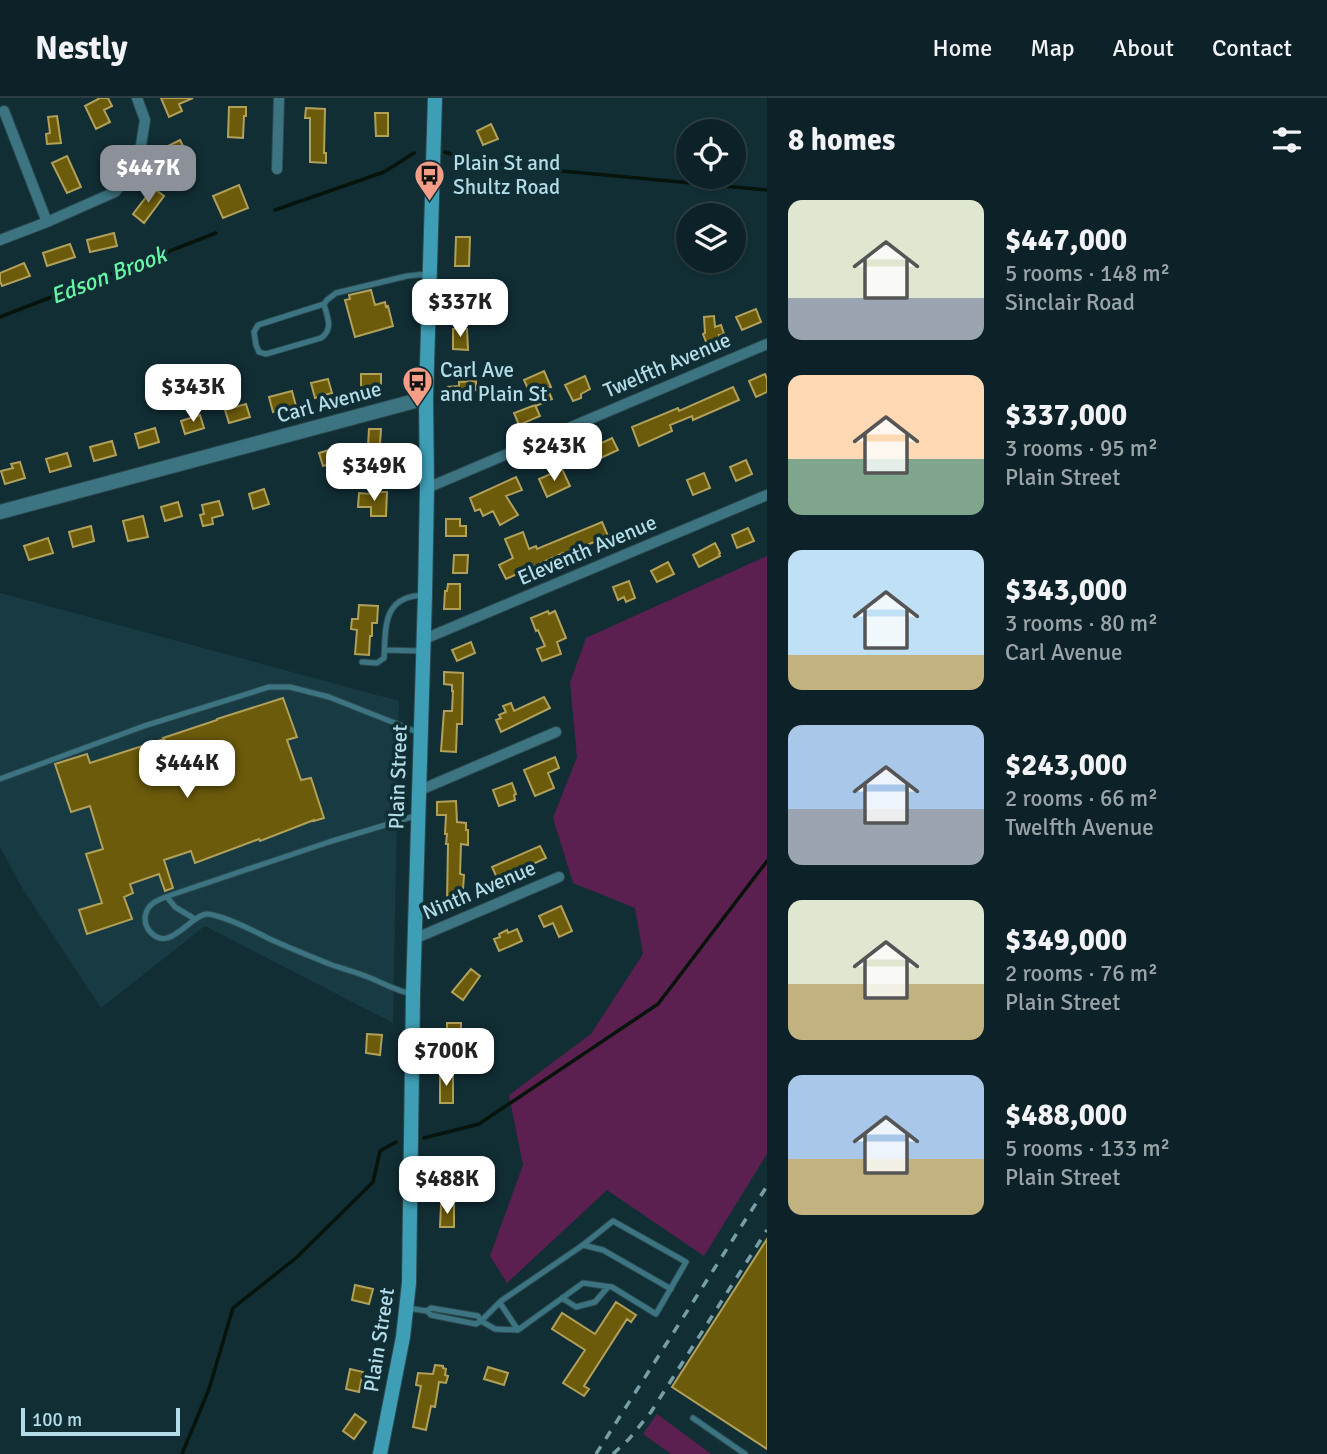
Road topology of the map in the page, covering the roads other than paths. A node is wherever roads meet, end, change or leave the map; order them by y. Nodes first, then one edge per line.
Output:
1 (136, 98) edge
2 (279, 98) edge
3 (435, 98) edge
4 (4, 111) dead end
5 (277, 169) dead end
6 (47, 222) junction
7 (0, 240) edge
8 (430, 274) junction
9 (324, 304) junction
10 (767, 344) edge
11 (426, 398) junction
12 (427, 488) junction
13 (767, 495) edge
14 (0, 512) edge
15 (425, 595) junction
16 (422, 646) junction
17 (384, 650) junction
18 (362, 662) dead end
19 (556, 732) dead end
20 (420, 733) junction
21 (0, 779) edge
22 (418, 791) junction
23 (418, 815) junction
24 (559, 877) dead end
25 (167, 897) junction
26 (195, 919) junction
27 (414, 939) junction
28 (413, 994) junction
29 (583, 1245) junction
30 (608, 1287) junction
31 (671, 1289) junction
32 (562, 1298) junction
33 (500, 1303) junction
34 (407, 1308) junction
35 (481, 1321) junction
36 (518, 1330) junction
37 (693, 1418) dead end
38 (380, 1454) edge
39 (745, 1454) edge

1 - 6 street
2 - 5 street
3 - 8 main road, Plain Street
4 - 6 street
6 - 7 street
8 - 9 lane
8 - 11 main road, Plain Street
9 - 9 lane
10 - 12 street, Twelfth Avenue
11 - 12 main road, Plain Street
11 - 14 street, Carl Avenue
12 - 15 main road, Plain Street
13 - 16 street, Eleventh Avenue
15 - 16 main road, Plain Street
15 - 17 lane
16 - 17 lane
16 - 20 main road, Plain Street
17 - 18 lane
19 - 22 street
20 - 21 lane
20 - 22 main road, Plain Street
22 - 23 main road, Plain Street
23 - 25 lane
23 - 27 main road, Plain Street
24 - 27 street, Ninth Avenue
25 - 26 lane
25 - 26 lane
26 - 28 lane
27 - 28 main road, Plain Street
28 - 34 main road, Plain Street
29 - 31 lane
29 - 31 lane
29 - 33 lane
30 - 31 lane
30 - 32 lane
30 - 32 lane
32 - 36 lane
33 - 35 lane
33 - 36 lane
34 - 35 lane
34 - 38 main road, Plain Street
35 - 36 lane
37 - 39 lane

